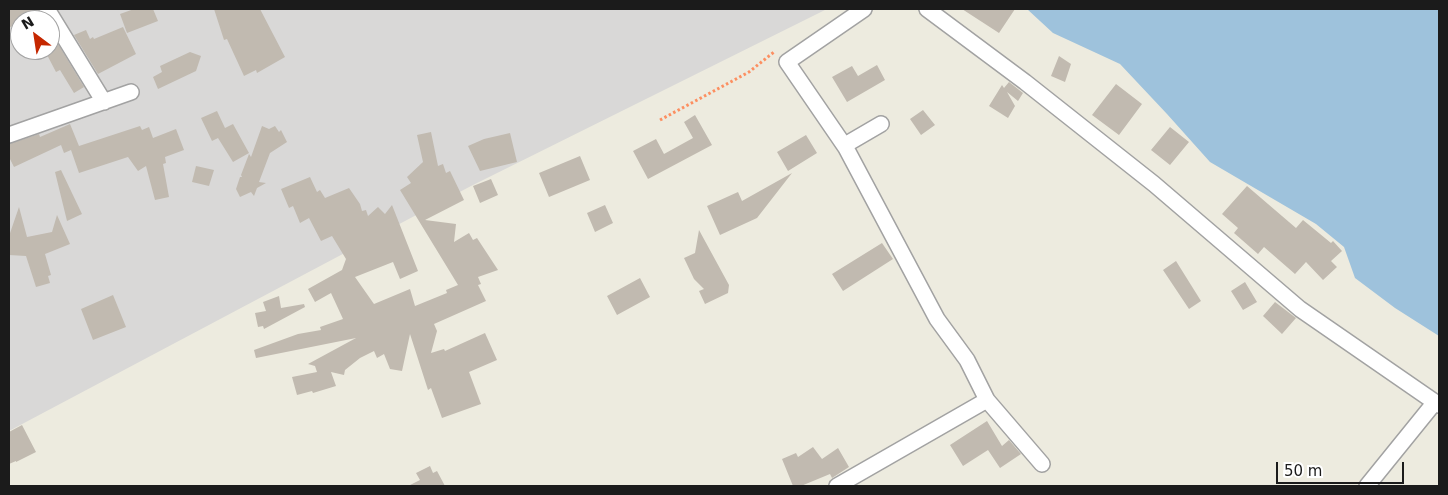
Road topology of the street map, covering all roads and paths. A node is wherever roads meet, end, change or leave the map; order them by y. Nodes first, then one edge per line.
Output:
1 (46, 9) edge
2 (864, 9) edge
3 (927, 9) edge
4 (787, 62) junction
5 (131, 92) dead end
6 (104, 102) junction
7 (660, 120) dead end
8 (881, 124) dead end
9 (9, 135) edge
10 (845, 145) junction
11 (986, 400) junction
12 (1437, 403) edge
13 (1042, 464) dead end
14 (837, 486) edge
15 (1368, 486) edge

1 - 6 street
2 - 4 street
3 - 12 street
4 - 7 path
4 - 10 street
5 - 6 street
6 - 9 street
8 - 10 street
10 - 11 street
11 - 13 street
11 - 14 street
12 - 15 street

